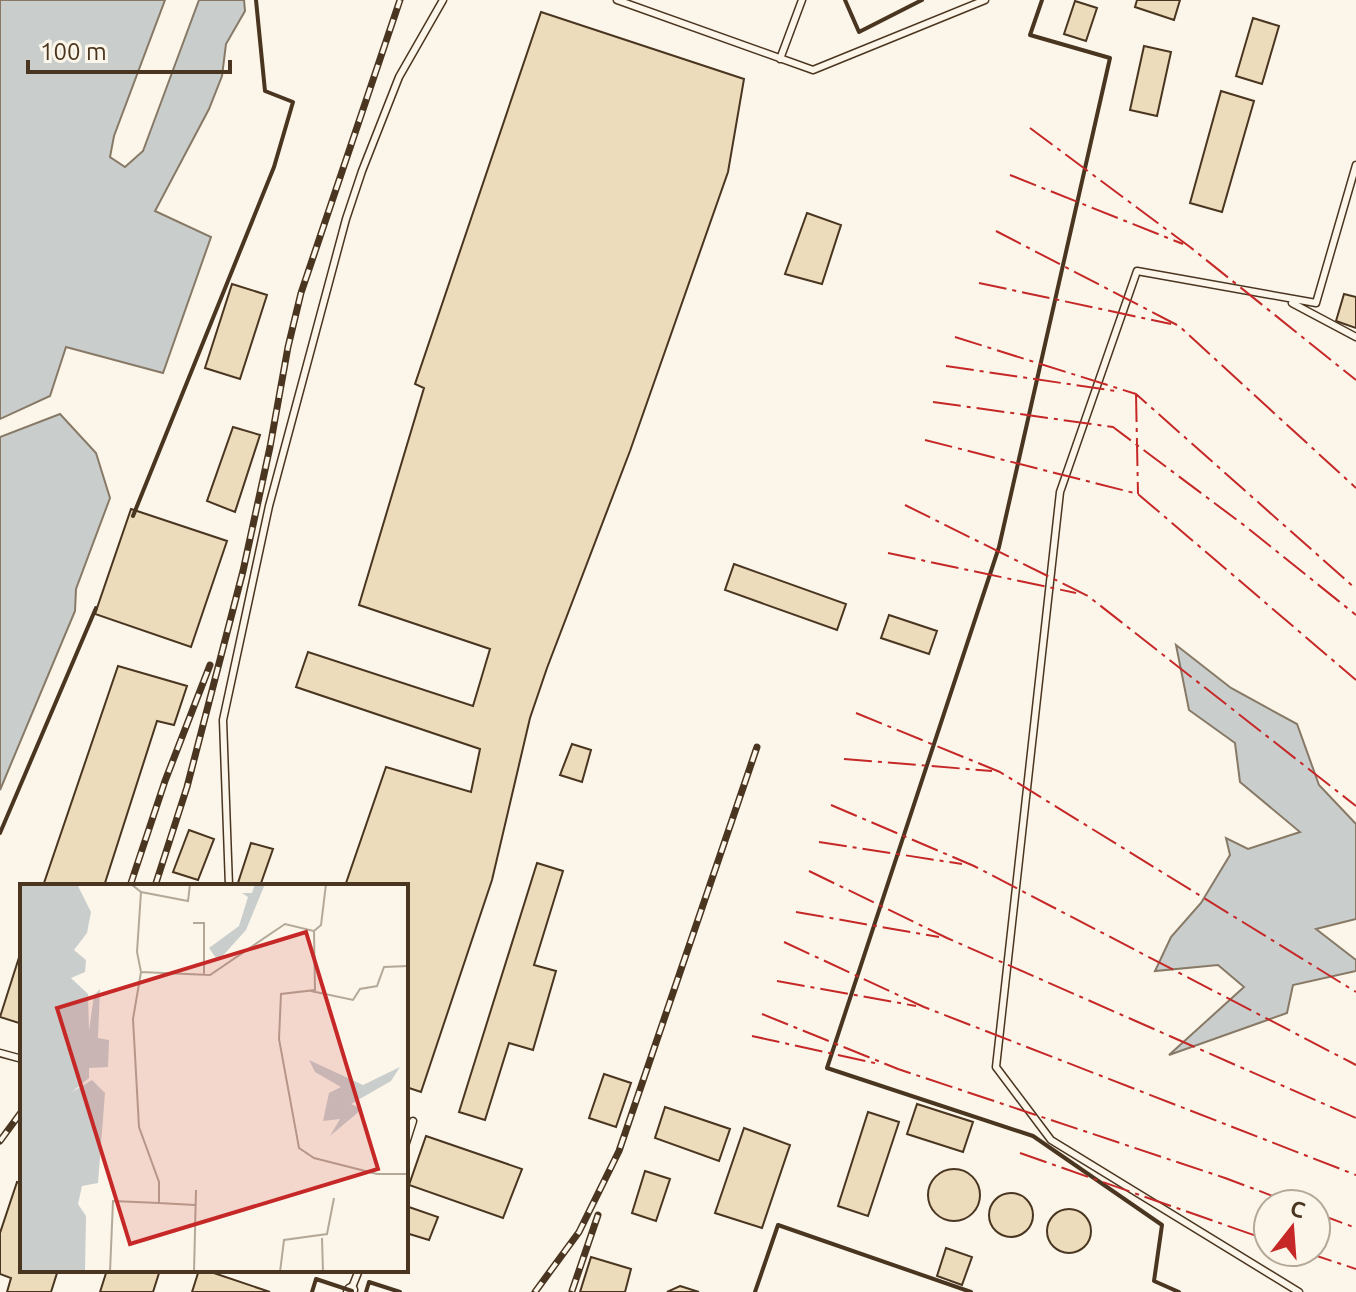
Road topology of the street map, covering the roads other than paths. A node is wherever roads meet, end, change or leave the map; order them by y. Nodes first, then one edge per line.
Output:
1 (443, 0) edge
2 (617, 0) edge
3 (802, 0) edge
4 (985, 0) edge
5 (780, 59) junction
6 (1356, 165) edge
7 (1286, 299) junction
8 (1356, 337) edge
9 (229, 884) edge
10 (0, 1053) edge
11 (20, 1058) edge
12 (413, 1121) dead end
13 (408, 1137) edge
14 (358, 1272) edge
15 (351, 1291) edge
16 (1299, 1292) edge

1 - 9 lane
2 - 5 lane
3 - 5 lane
4 - 5 lane
6 - 7 lane
7 - 8 lane
7 - 16 lane
10 - 11 lane
12 - 13 lane
14 - 15 lane

